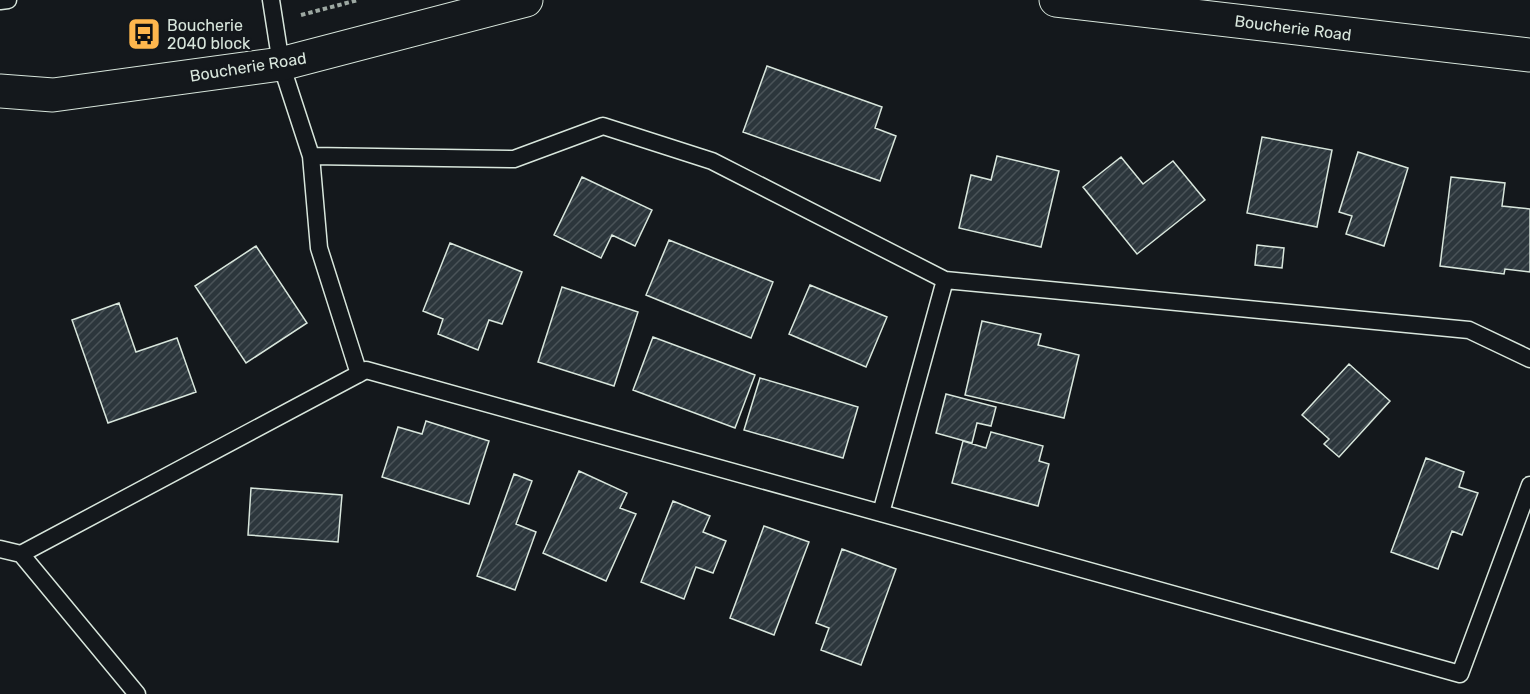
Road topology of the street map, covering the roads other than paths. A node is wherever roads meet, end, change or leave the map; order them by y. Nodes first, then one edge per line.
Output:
1 (8, 0) edge
2 (271, 0) edge
3 (526, 0) edge
4 (1056, 0) edge
5 (0, 1) edge
6 (1530, 55) edge
7 (281, 64) junction
8 (0, 91) edge
9 (311, 156) junction
10 (945, 280) junction
11 (1530, 359) edge
12 (359, 374) junction
13 (1530, 485) edge
14 (881, 513) junction
15 (0, 549) edge
16 (21, 554) junction
17 (137, 694) edge

1 - 5 lane
2 - 7 lane
3 - 7 main road, Boucherie Road
4 - 6 main road, Boucherie Road
7 - 8 main road, Boucherie Road
7 - 9 lane
9 - 10 lane
9 - 12 lane
10 - 11 lane
10 - 14 lane
12 - 14 lane
12 - 16 lane
13 - 14 lane
15 - 16 lane
16 - 17 lane

